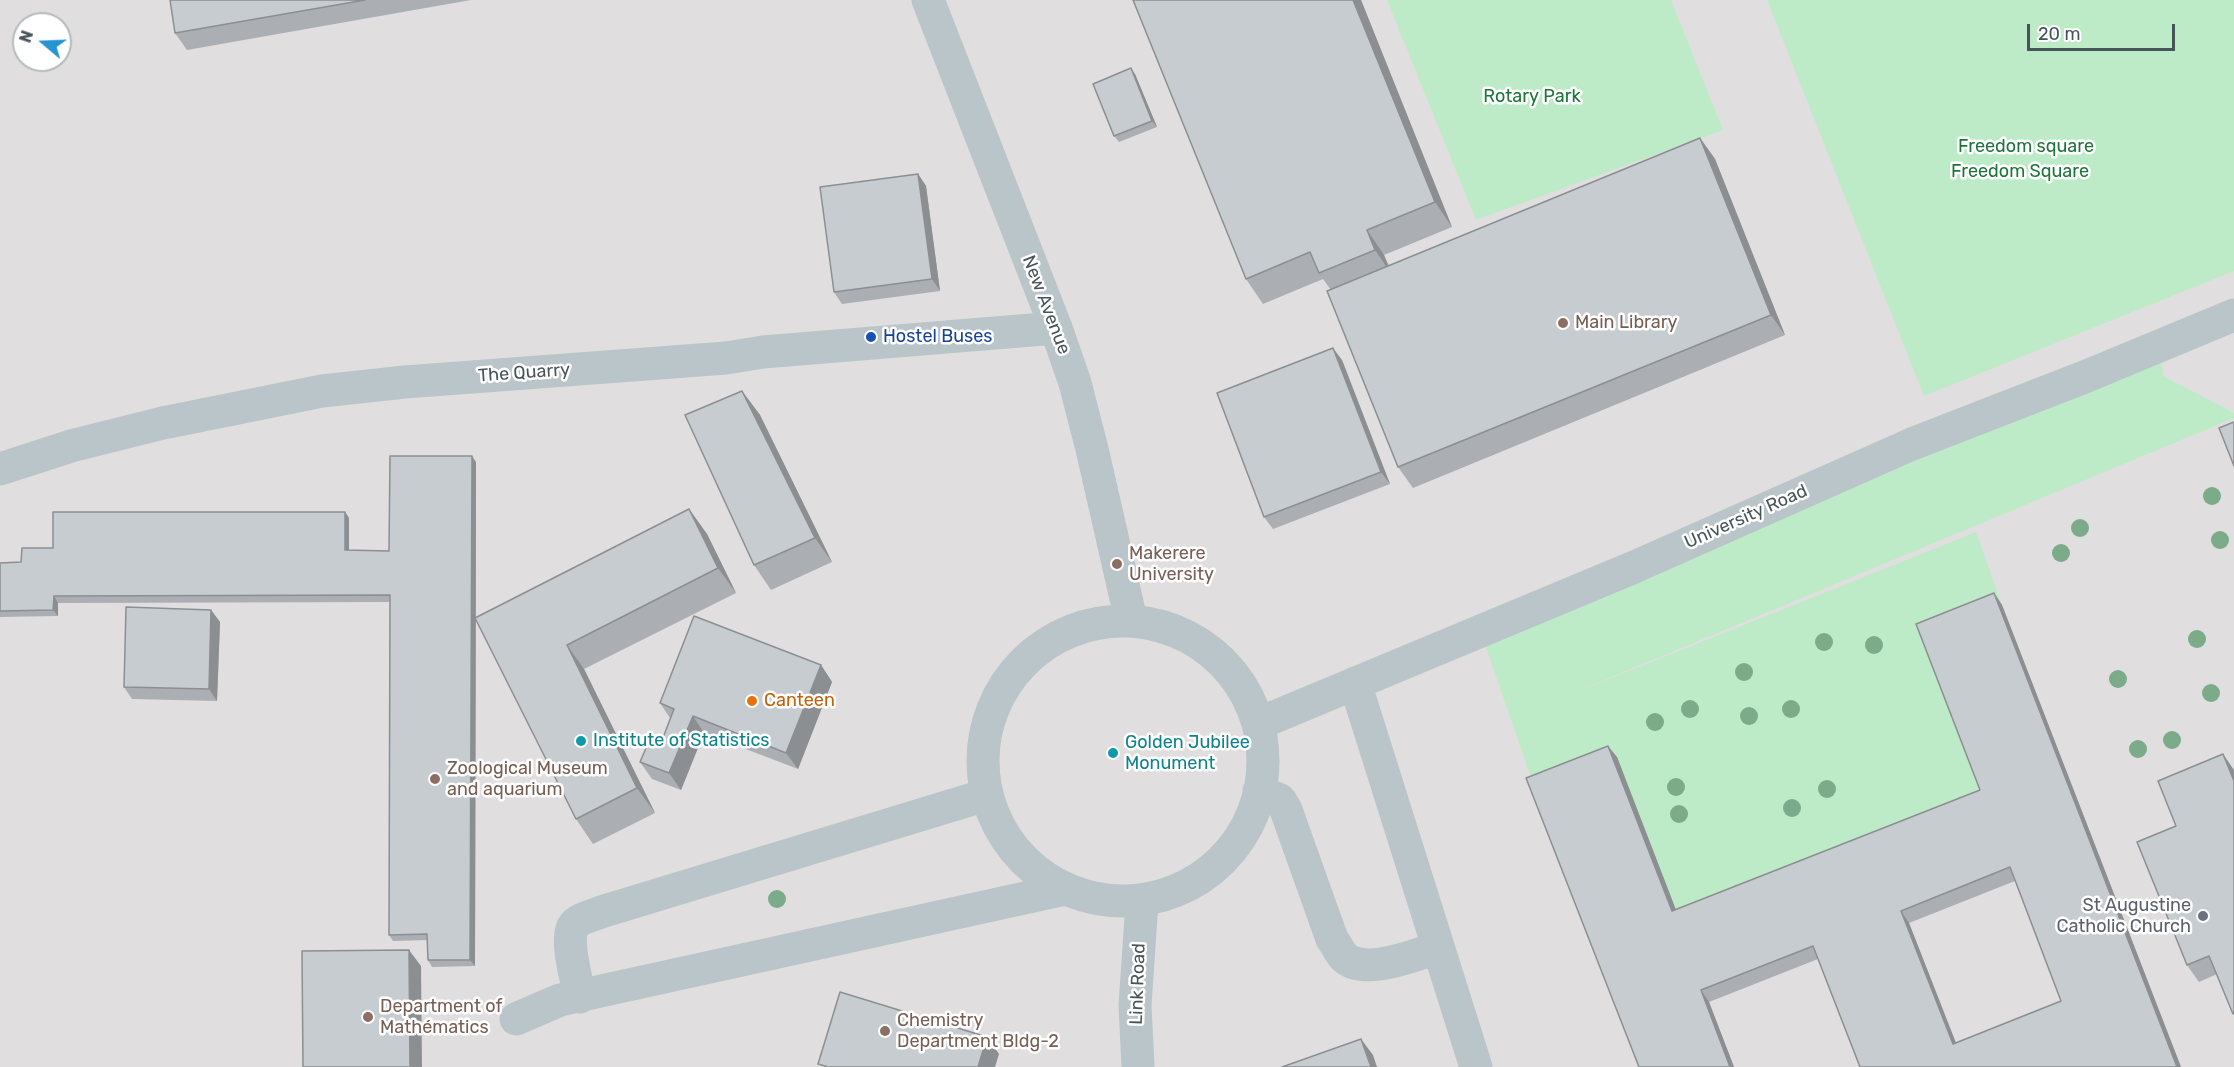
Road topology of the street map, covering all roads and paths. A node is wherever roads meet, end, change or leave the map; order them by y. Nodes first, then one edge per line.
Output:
1 (928, 0) edge
2 (2234, 315) edge
3 (1056, 328) junction
4 (0, 469) edge
5 (1131, 620) junction
6 (1355, 683) junction
7 (1260, 723) junction
8 (1260, 791) junction
9 (986, 795) junction
10 (1061, 890) junction
11 (1142, 902) junction
12 (1438, 948) junction
13 (580, 997) junction
14 (516, 1019) dead end
15 (1138, 1067) edge
16 (1476, 1067) edge

1 - 3 lane, New Avenue
2 - 6 lane, University Road
3 - 4 lane, The Quarry
3 - 5 lane, New Avenue
5 - 7 lane
5 - 9 lane
6 - 7 lane, University Road
6 - 12 lane
7 - 8 lane
8 - 11 lane
8 - 12 lane
9 - 10 lane
9 - 13 lane
10 - 11 lane
10 - 13 lane
11 - 15 lane, Link Road
12 - 16 lane
13 - 14 lane

